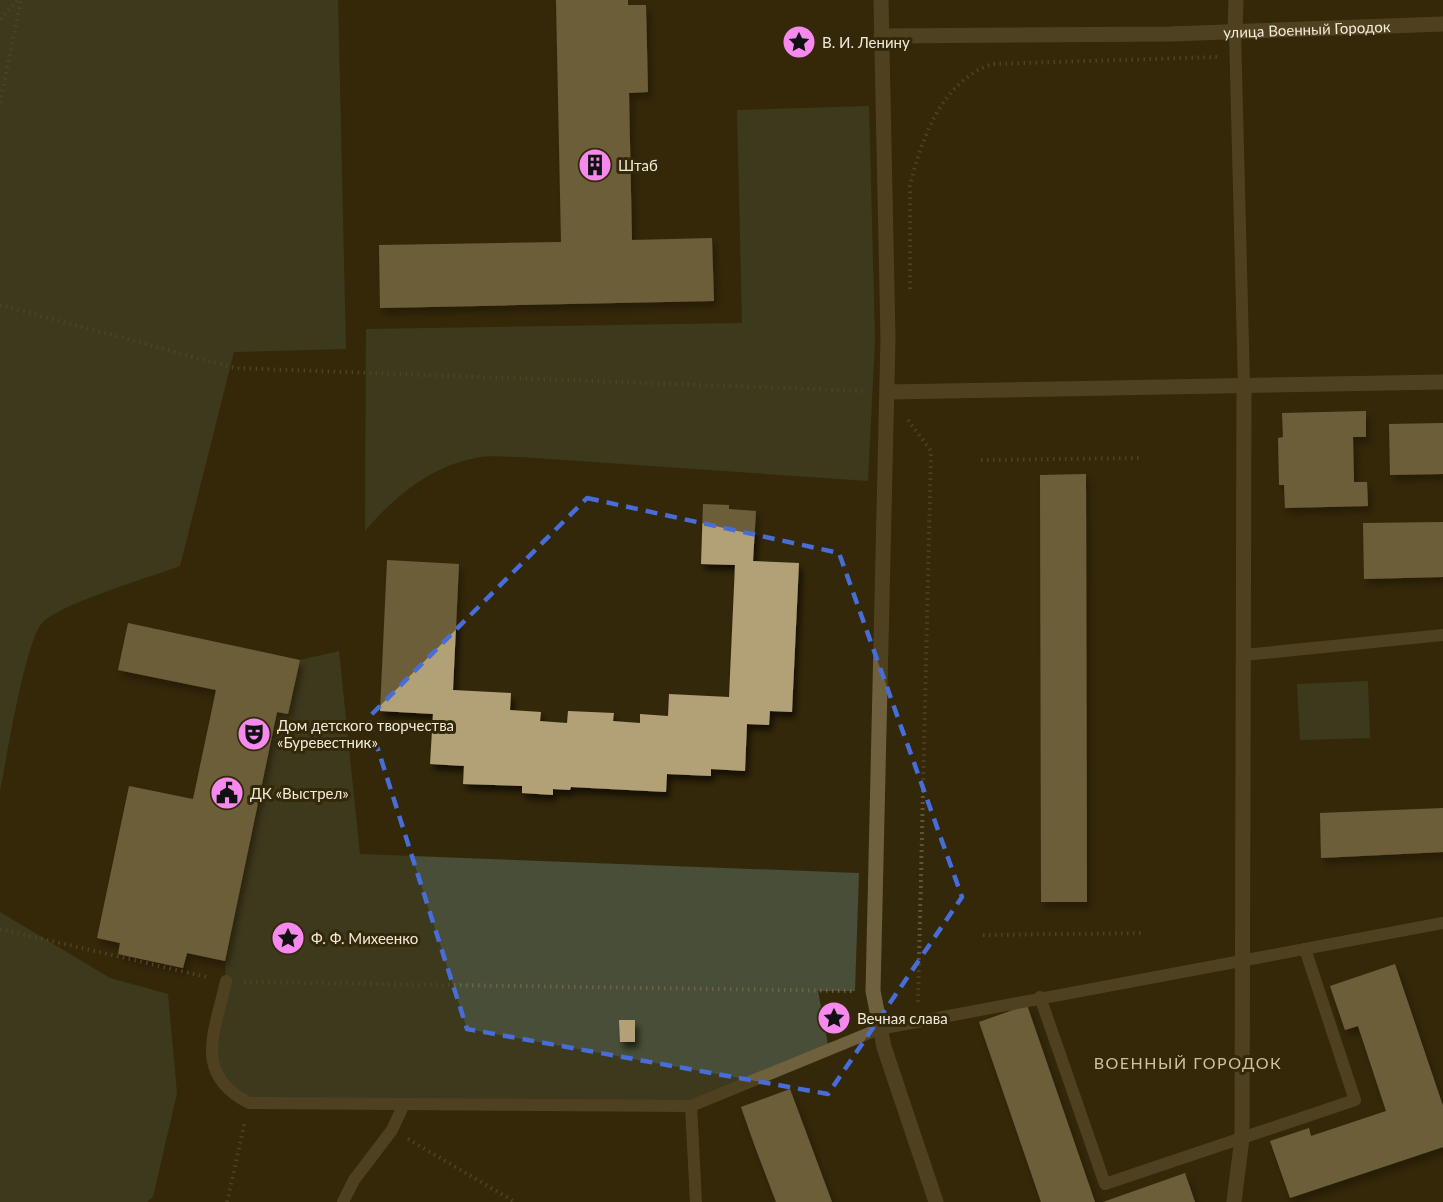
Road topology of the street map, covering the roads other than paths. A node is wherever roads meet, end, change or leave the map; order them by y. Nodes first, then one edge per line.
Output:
1 (880, 0) edge
2 (1236, 0) edge
3 (1443, 24) edge
4 (1236, 32) junction
5 (881, 36) junction
6 (1443, 382) edge
7 (1244, 386) junction
8 (887, 392) junction
9 (1443, 635) edge
10 (1244, 655) junction
11 (1443, 923) edge
12 (1305, 949) junction
13 (1243, 960) junction
14 (226, 981) road end
15 (1040, 997) junction
16 (879, 1029) junction
17 (405, 1104) junction
18 (691, 1106) junction
19 (1242, 1138) junction
20 (343, 1202) edge
21 (696, 1202) edge
22 (936, 1202) edge
23 (1234, 1202) edge

1 - 5 street
2 - 4 street
3 - 4 street, улица Военный Городок
4 - 5 street, улица Военный Городок
4 - 7 lane
5 - 8 street
6 - 7 street
7 - 8 street
7 - 10 street
8 - 16 street
9 - 10 lane
10 - 13 street
11 - 12 lane
12 - 13 lane
12 - 19 lane
13 - 15 lane
13 - 19 street
14 - 17 lane
15 - 16 lane
15 - 19 lane
16 - 18 lane
16 - 22 street
17 - 18 lane
17 - 20 lane
18 - 21 lane
19 - 23 street

